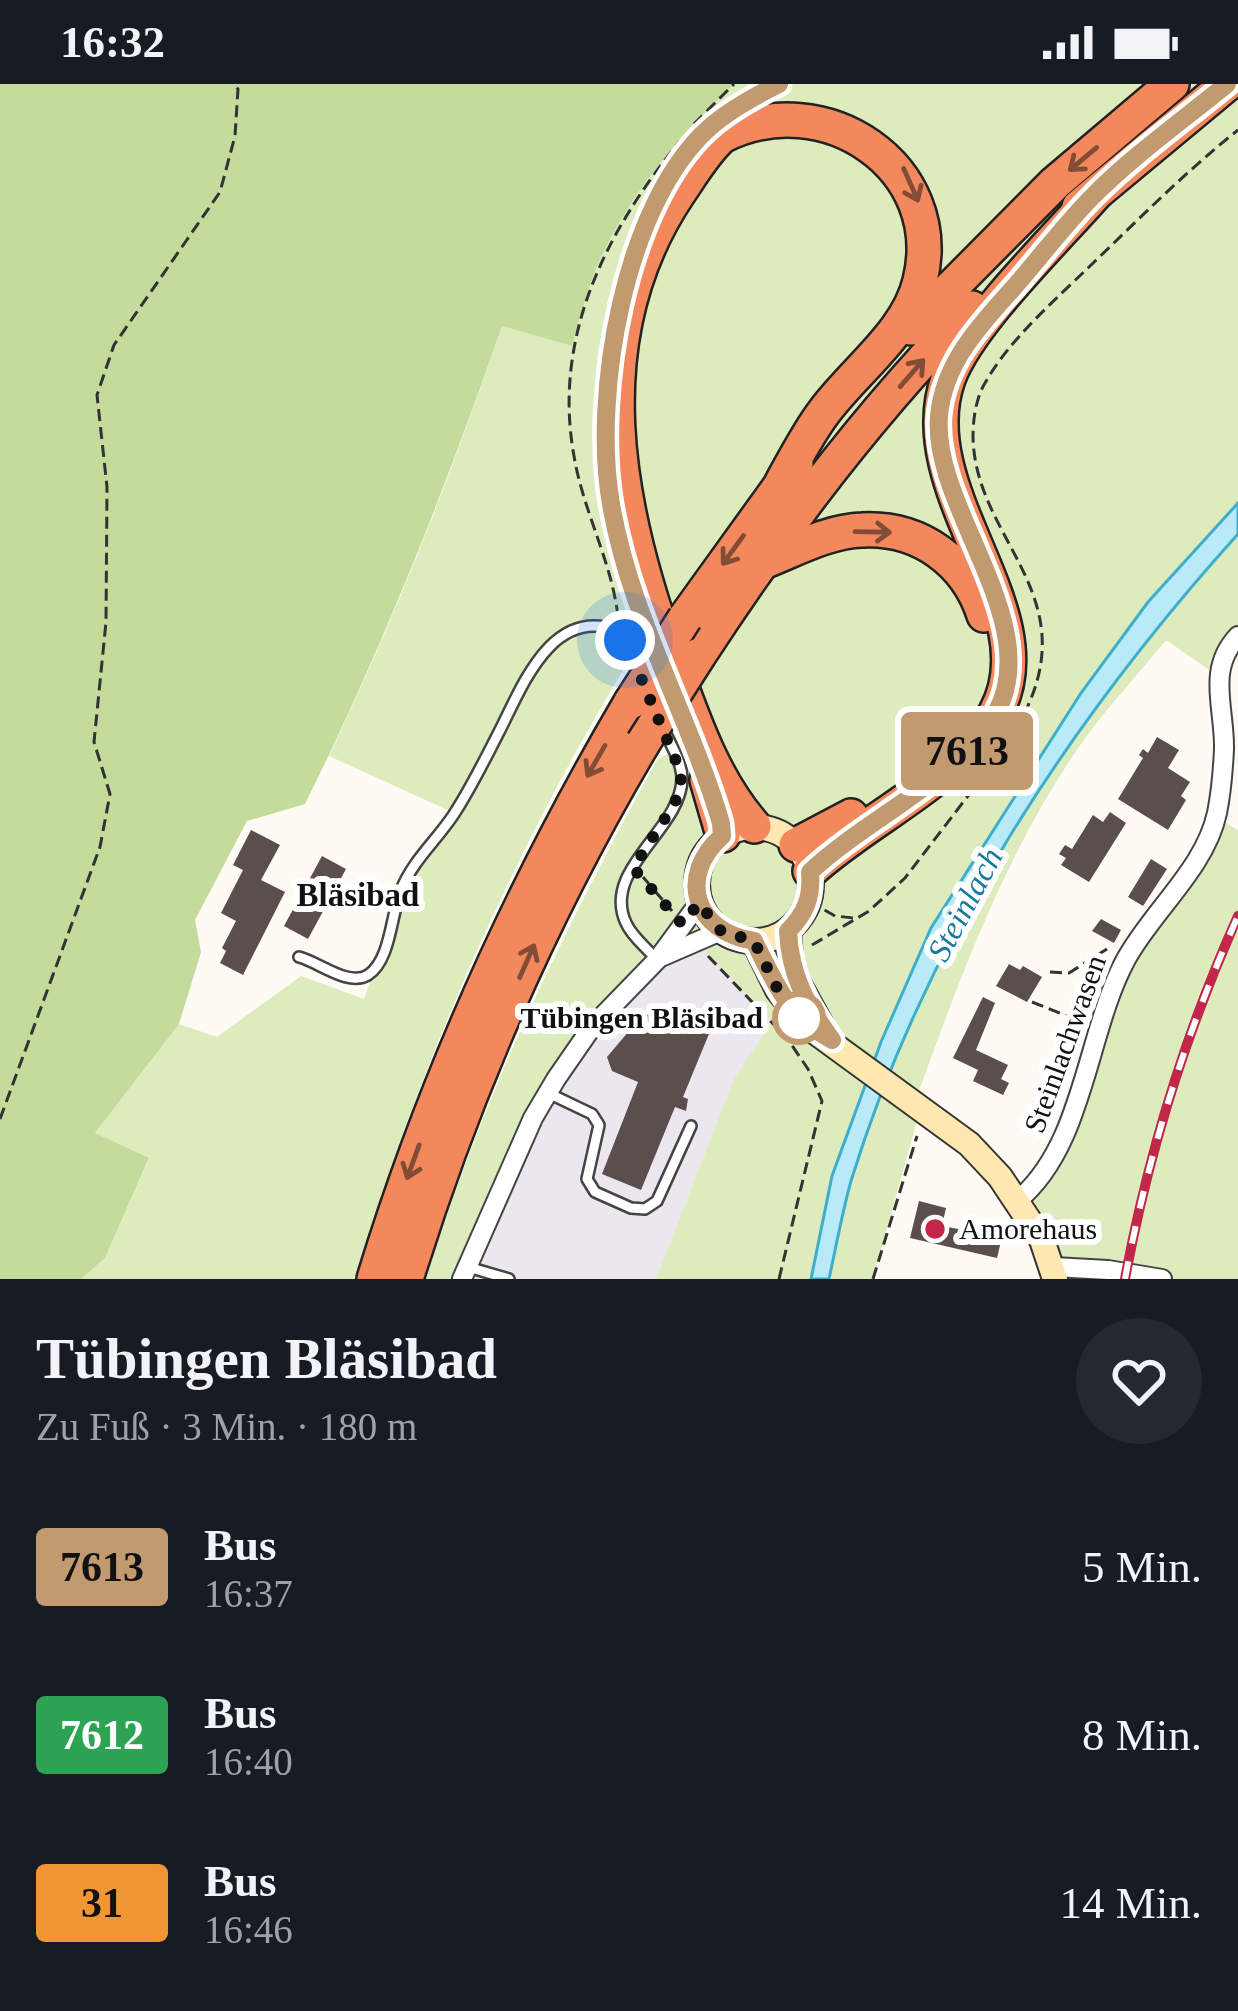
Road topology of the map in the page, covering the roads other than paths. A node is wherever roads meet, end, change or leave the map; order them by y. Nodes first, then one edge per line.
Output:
1 (1172, 84) edge
2 (1227, 84) edge
3 (766, 90) dead end
4 (1096, 193) junction
5 (782, 482) junction
6 (761, 563) junction
7 (1238, 636) edge
8 (645, 713) junction
9 (738, 831) junction
10 (805, 872) junction
11 (699, 903) junction
12 (721, 931) junction
13 (788, 931) junction
14 (754, 941) junction
15 (299, 957) dead end
16 (657, 960) junction
17 (840, 1047) junction
18 (548, 1093) junction
19 (691, 1126) dead end
20 (1017, 1201) junction
21 (465, 1273) edge
22 (1054, 1273) edge
23 (374, 1279) edge
24 (406, 1279) edge
25 (509, 1279) edge
26 (1162, 1279) edge

1 -> 5 highway
2 - 4 highway
3 - 9 highway
6 -> 4 highway
4 - 10 highway
5 -> 8 highway, bridge
9 -> 5 highway
6 - 8 highway, bridge
6 -> 10 highway
7 - 20 street, Steinlachwasen
8 - 15 lane
8 - 16 lane
8 -> 23 highway
24 -> 8 highway
9 - 10 street
9 - 11 street
10 - 13 street
11 - 12 street
11 - 16 street
12 - 14 street
12 - 16 street
13 - 14 street
13 - 17 street
14 - 17 street
16 - 18 street
17 - 20 street
18 - 19 lane
18 - 21 street
20 - 22 street
21 - 25 lane
22 - 26 street

